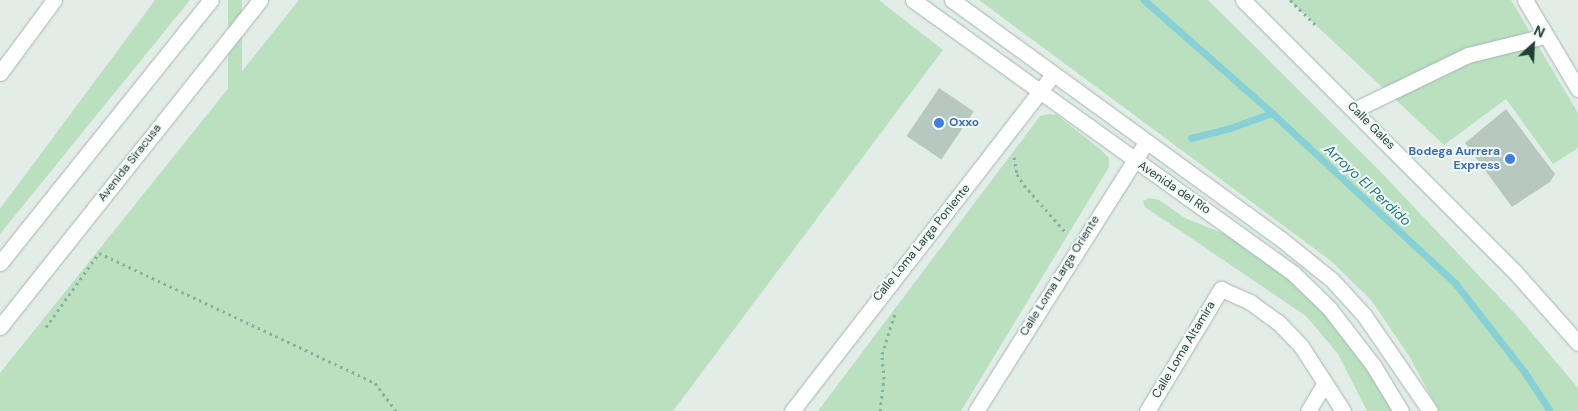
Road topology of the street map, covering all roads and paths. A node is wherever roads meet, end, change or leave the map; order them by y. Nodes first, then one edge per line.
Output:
1 (54, 0) edge
2 (211, 0) edge
3 (260, 0) edge
4 (913, 0) edge
5 (952, 0) edge
6 (1243, 0) edge
7 (1290, 0) edge
8 (1525, 0) edge
9 (1315, 24) dead end
10 (1545, 36) junction
11 (0, 73) edge
12 (1053, 75) junction
13 (1578, 89) edge
14 (1040, 94) junction
15 (1354, 110) junction
16 (1146, 142) junction
17 (1014, 154) dead end
18 (1134, 160) junction
19 (1067, 234) dead end
20 (0, 263) edge
21 (897, 304) dead end
22 (46, 326) dead end
23 (0, 327) edge
24 (1578, 343) edge
25 (1326, 383) junction
26 (396, 411) edge
27 (792, 411) edge
28 (880, 411) edge
29 (976, 411) edge
30 (1147, 411) edge
31 (1308, 411) edge
32 (1343, 411) edge
33 (1401, 411) edge
34 (1430, 411) edge

1 - 11 street
2 - 20 street
3 - 23 street, Avenida Siracusa
4 - 14 street, Avenida del Río
5 - 12 street, Avenida del Río
6 - 15 street, Calle Gales
7 - 9 path
8 - 10 street
10 - 13 street
10 - 15 street
12 - 14 street, Calle Loma Larga Poniente
12 - 16 street, Avenida del Río
14 - 18 street, Avenida del Río
14 - 27 street, Calle Loma Larga Poniente
15 - 24 street, Calle Gales
16 - 18 street, Calle Loma Larga Oriente
16 - 34 street, Avenida del Río
17 - 19 path
18 - 29 street, Calle Loma Larga Oriente
18 - 33 street, Avenida del Río
21 - 28 path
22 - 26 path
25 - 30 street, Calle Loma Altamira
25 - 31 street
25 - 32 street

